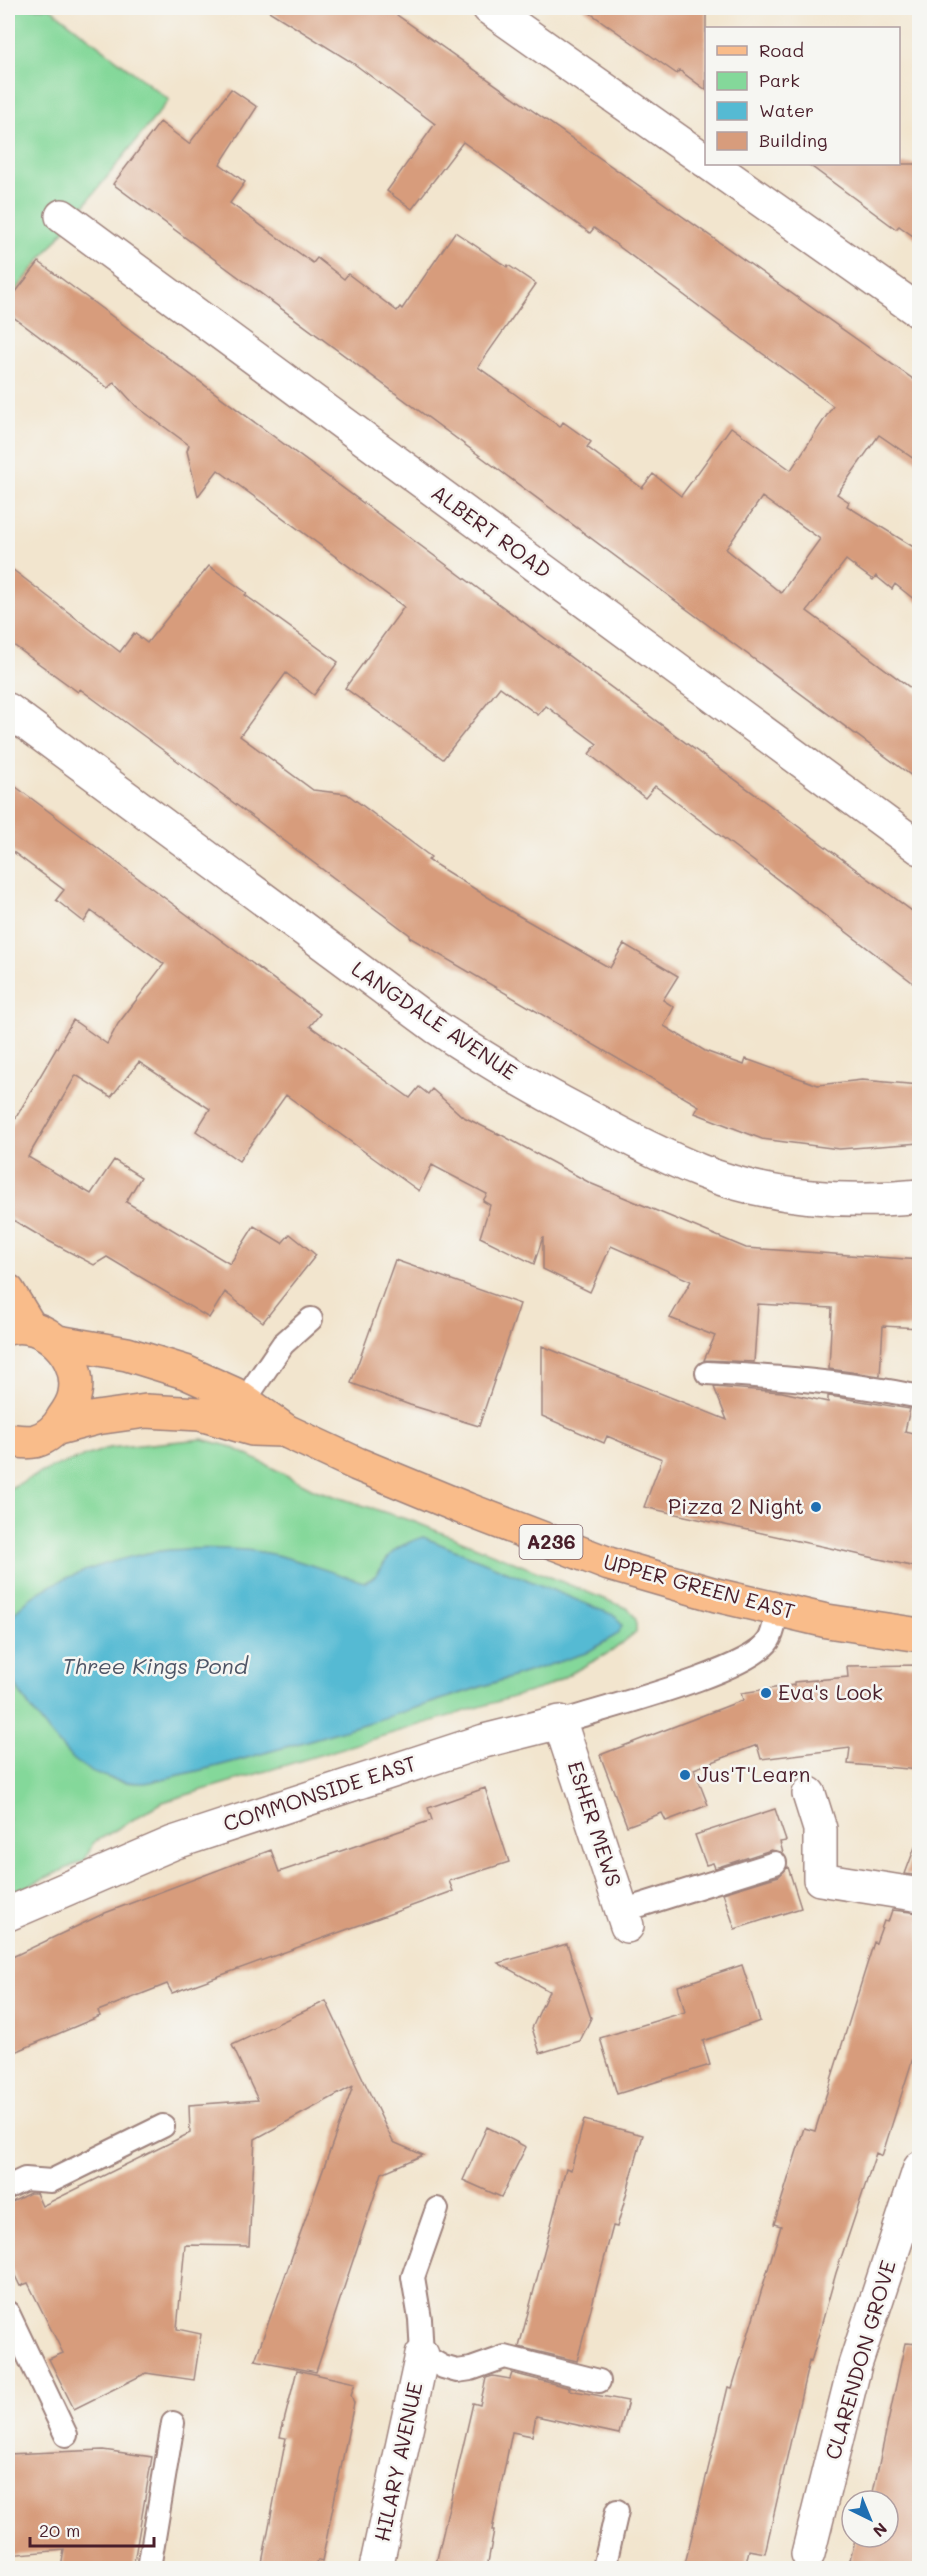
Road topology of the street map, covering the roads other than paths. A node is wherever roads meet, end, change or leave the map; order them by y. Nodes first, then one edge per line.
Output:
1 (489, 8) edge
2 (705, 160) edge
3 (712, 165) edge
4 (62, 216) dead end
5 (920, 312) edge
6 (8, 710) edge
7 (920, 848) edge
8 (920, 1196) edge
9 (8, 1291) edge
10 (311, 1319) dead end
11 (32, 1332) edge
12 (707, 1373) dead end
13 (920, 1400) edge
14 (244, 1401) junction
15 (58, 1428) junction
16 (286, 1431) junction
17 (8, 1440) edge
18 (778, 1610) junction
19 (920, 1635) edge
20 (560, 1722) junction
21 (809, 1794) dead end
22 (775, 1863) dead end
23 (920, 1895) edge
24 (8, 1914) edge
25 (625, 1919) joint
26 (163, 2126) dead end
27 (920, 2168) edge
28 (8, 2187) edge
29 (437, 2209) dead end
30 (8, 2313) edge
31 (422, 2355) junction
32 (599, 2381) dead end
33 (173, 2423) dead end
34 (66, 2435) dead end
35 (617, 2511) dead end
36 (808, 2554) dead end
37 (149, 2568) edge
38 (376, 2568) edge
39 (604, 2568) edge

1 - 2 street
3 - 5 street
4 - 7 street, ALBERT ROAD
6 - 8 street, LANGDALE AVENUE
9 - 11 main road
10 - 14 lane
11 - 14 main road, UPPER GREEN EAST / A236
11 - 15 main road
12 - 13 lane
14 - 16 main road, UPPER GREEN EAST / A236
15 - 16 main road, UPPER GREEN EAST / A236
15 - 17 main road, UPPER GREEN EAST
16 - 18 main road, UPPER GREEN EAST / A236
18 - 19 main road, UPPER GREEN EAST / A236
18 - 20 lane, COMMONSIDE EAST
20 - 24 street, COMMONSIDE EAST
20 - 25 street, ESHER MEWS
21 - 23 street
22 - 25 lane
26 - 28 lane
27 - 36 street, CLARENDON GROVE
29 - 31 lane
30 - 34 lane
31 - 32 lane
31 - 38 street, HILARY AVENUE
33 - 37 lane
35 - 39 lane

